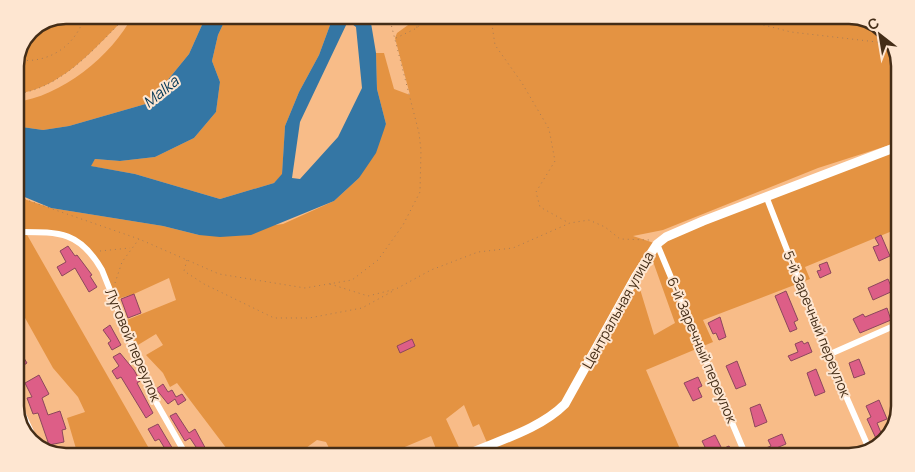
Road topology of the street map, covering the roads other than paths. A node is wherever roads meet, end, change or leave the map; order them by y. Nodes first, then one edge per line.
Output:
1 (891, 149) edge
2 (766, 196) junction
3 (24, 232) edge
4 (657, 244) junction
5 (891, 327) edge
6 (828, 355) junction
7 (867, 444) edge
8 (183, 448) edge
9 (482, 448) edge
10 (743, 448) edge

1 - 2 street, Центральная улица
2 - 4 street, Центральная улица
2 - 6 street, 5-й Заречный переулок
3 - 8 street, Луговой переулок
4 - 9 street, Центральная улица
4 - 10 street, 6-й Заречный переулок
5 - 6 street
6 - 7 street, 5-й Заречный переулок

